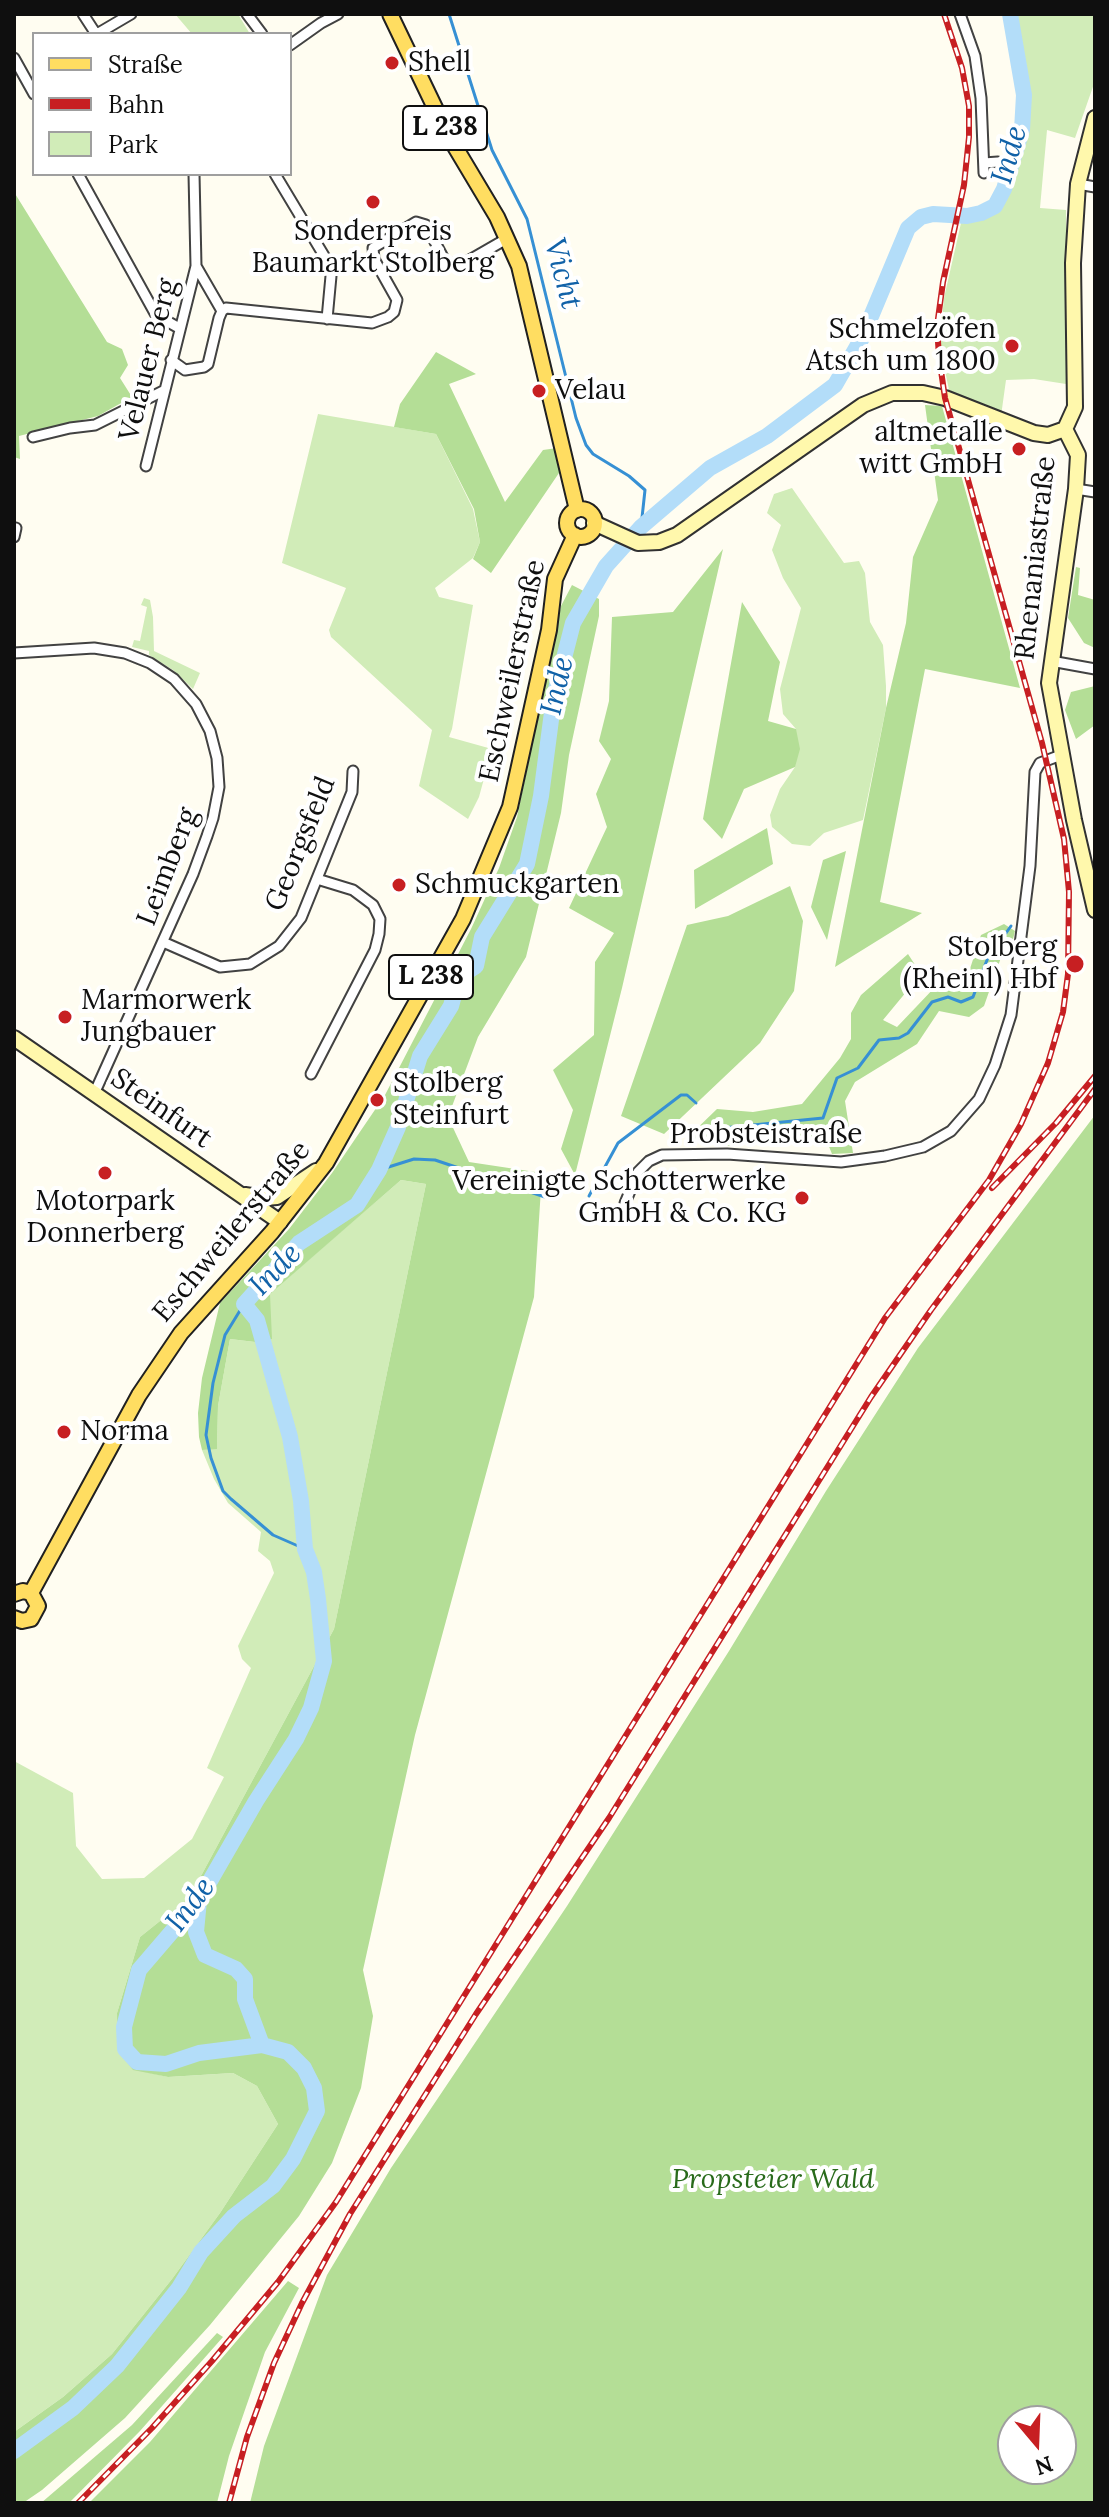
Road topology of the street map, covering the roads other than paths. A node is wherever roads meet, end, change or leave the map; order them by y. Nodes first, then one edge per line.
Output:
1 (83, 14) edge
2 (131, 14) edge
3 (247, 14) edge
4 (338, 14) edge
5 (390, 14) edge
6 (960, 14) edge
7 (96, 32) edge
8 (100, 32) edge
9 (260, 32) edge
10 (292, 44) edge
11 (14, 58) edge
12 (32, 90) edge
13 (1095, 118) edge
14 (998, 162) dead end
15 (79, 176) edge
16 (194, 176) edge
17 (276, 176) edge
18 (1078, 184) junction
19 (1095, 187) edge
20 (508, 238) junction
21 (196, 266) junction
22 (222, 311) junction
23 (327, 319) junction
24 (179, 328) junction
25 (171, 360) junction
26 (163, 391) junction
27 (1065, 429) junction
28 (33, 437) dead end
29 (146, 466) dead end
30 (1076, 489) junction
31 (1095, 492) edge
32 (577, 510) junction
33 (594, 523) junction
34 (575, 535) junction
35 (14, 653) edge
36 (1051, 661) junction
37 (1095, 669) edge
38 (1061, 755) junction
39 (353, 771) dead end
40 (317, 879) junction
41 (1095, 910) edge
42 (163, 942) junction
43 (14, 1038) edge
44 (311, 1074) dead end
45 (94, 1094) junction
46 (326, 1163) junction
47 (243, 1195) junction
48 (625, 1203) dead end
49 (280, 1222) junction
50 (31, 1593) junction
51 (14, 1594) edge
52 (15, 1621) edge

1 - 7 street
2 - 8 street
3 - 9 street
4 - 10 street
5 - 20 main road, L 238
6 - 14 street
11 - 12 street
13 - 18 street, Rhenaniastraße
15 - 24 street
16 - 21 street, Velauer Berg
17 - 23 street
18 - 19 street
18 - 27 street, Rhenaniastraße
20 - 23 street
20 - 32 main road, L 238
21 - 22 street, Velauer Berg
21 - 24 street, Velauer Berg
22 - 23 street
22 - 25 street
24 - 25 street, Velauer Berg
25 - 26 street, Velauer Berg
26 - 28 street
26 - 29 street, Velauer Berg
27 - 30 street, Rhenaniastraße
27 - 33 street
30 - 31 street
30 - 36 street, Rhenaniastraße
32 - 33 main road
32 - 34 main road, L 238
33 - 34 main road
34 - 46 main road, Eschweilerstraße / L 238
35 - 42 street, Leimberg
36 - 37 street
36 - 38 street, Rhenaniastraße
38 - 41 street, Rhenaniastraße
38 - 48 street, Probsteistraße
39 - 40 street, Georgsfeld
40 - 42 street, Georgsfeld
40 - 44 street
42 - 45 street, Leimberg
43 - 45 street, Steinfurt
45 - 47 street, Steinfurt
46 - 47 street
46 - 49 main road, Eschweilerstraße / L 238
47 - 49 street, Steinfurt
49 - 50 main road, Eschweilerstraße / L 238
50 - 51 main road
50 - 52 main road, L 238

